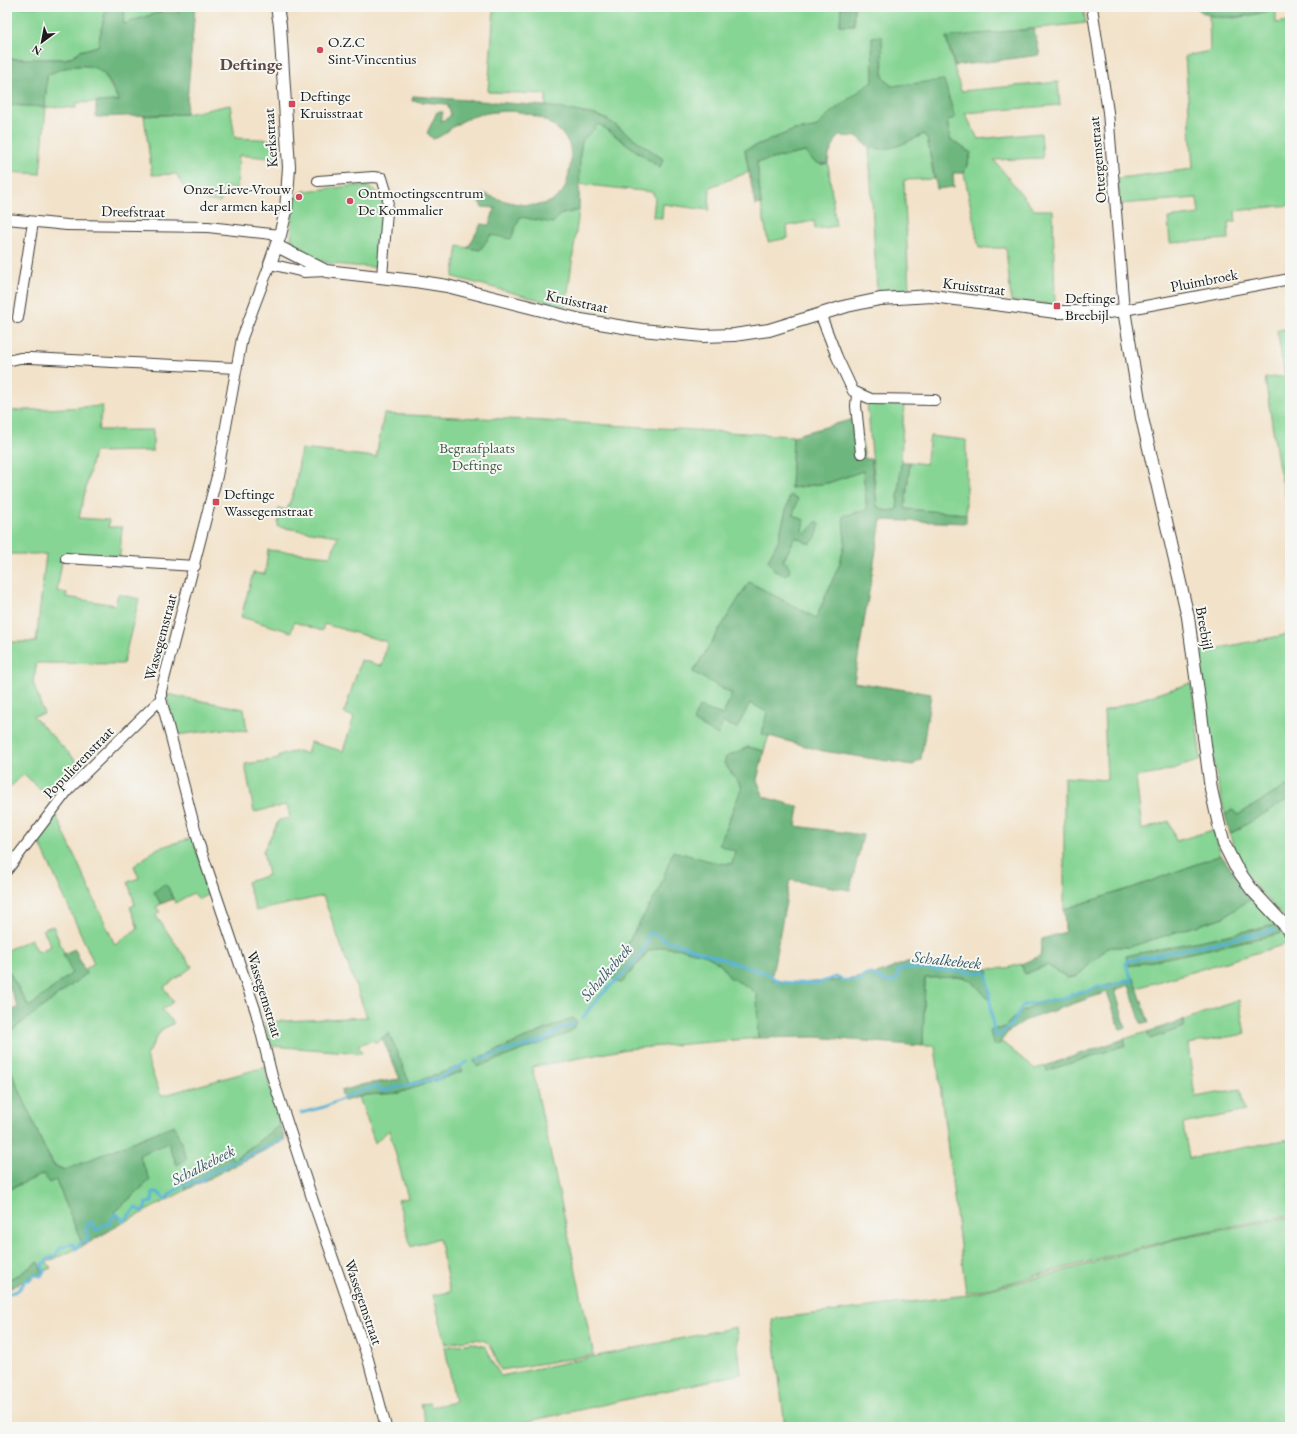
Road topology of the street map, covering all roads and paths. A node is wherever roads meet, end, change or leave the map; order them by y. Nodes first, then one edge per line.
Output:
1 (277, 7) edge
2 (1092, 7) edge
3 (318, 182) dead end
4 (7, 219) edge
5 (33, 222) junction
6 (279, 240) junction
7 (270, 264) junction
8 (326, 272) junction
9 (382, 277) junction
10 (1290, 279) edge
11 (1124, 310) junction
12 (821, 316) junction
13 (18, 318) dead end
14 (7, 361) edge
15 (236, 368) junction
16 (857, 394) junction
17 (935, 400) dead end
18 (861, 453) dead end
19 (66, 558) dead end
20 (195, 566) junction
21 (161, 699) junction
22 (7, 870) edge
23 (1290, 931) edge
24 (386, 1427) edge

1 - 6 street, Kerkstraat
2 - 11 street, Ottergemstraat
3 - 9 street
4 - 5 street, Dreefstraat
5 - 6 street, Dreefstraat
5 - 13 street
6 - 7 street, Kerkstraat
6 - 8 street, Kruisstraat
7 - 8 street, Kruisstraat
7 - 15 street, Wassegemstraat
8 - 9 street, Kruisstraat
9 - 12 street, Kruisstraat
10 - 11 street, Pluimbroek
11 - 12 street, Kruisstraat
11 - 23 street, Breebijl
12 - 16 street
14 - 15 street
15 - 20 street, Wassegemstraat
16 - 17 street
16 - 18 street
19 - 20 street
20 - 21 street, Wassegemstraat
21 - 22 street, Populierenstraat
21 - 24 street, Wassegemstraat

